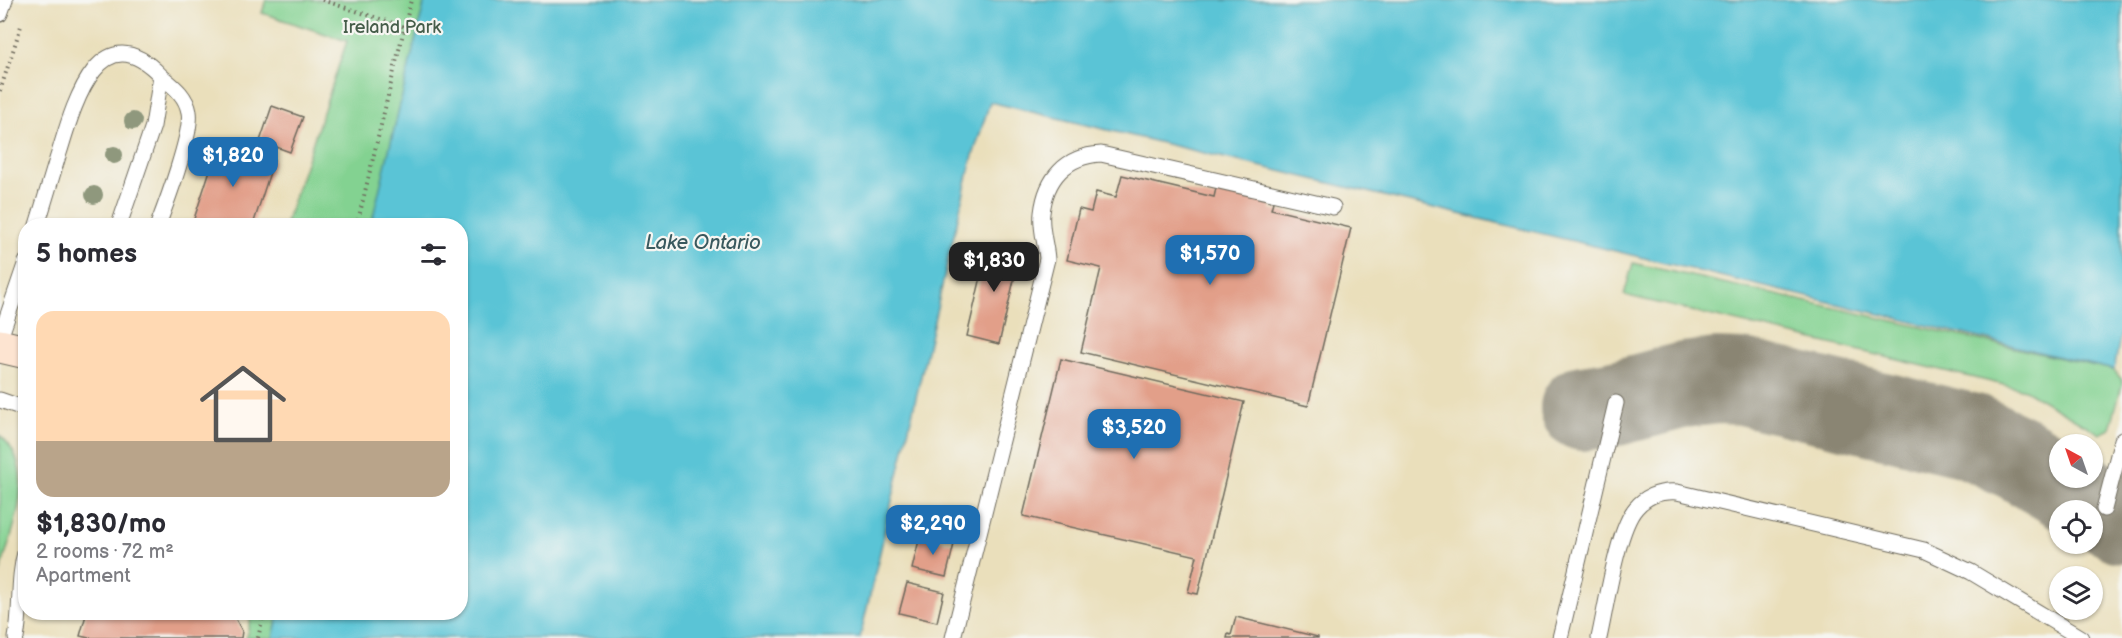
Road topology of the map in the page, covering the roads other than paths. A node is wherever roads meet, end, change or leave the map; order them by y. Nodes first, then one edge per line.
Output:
1 (5, 0) edge
2 (0, 14) edge
3 (161, 76) junction
4 (1333, 207) dead end
5 (39, 218) edge
6 (121, 218) edge
7 (160, 218) edge
8 (18, 285) edge
9 (0, 338) edge
10 (0, 346) edge
11 (18, 350) edge
12 (0, 400) edge
13 (1616, 403) dead end
14 (18, 406) edge
15 (2122, 440) edge
16 (2104, 509) dead end
17 (21, 620) edge
18 (16, 638) edge
19 (953, 638) edge
20 (1560, 638) edge
21 (1599, 638) edge
22 (2081, 638) edge

1 - 2 lane
3 - 5 lane
3 - 6 lane
3 - 7 lane
4 - 19 lane
8 - 9 lane
10 - 11 street
12 - 14 lane
13 - 20 lane
15 - 16 lane
17 - 18 lane
21 - 22 lane

